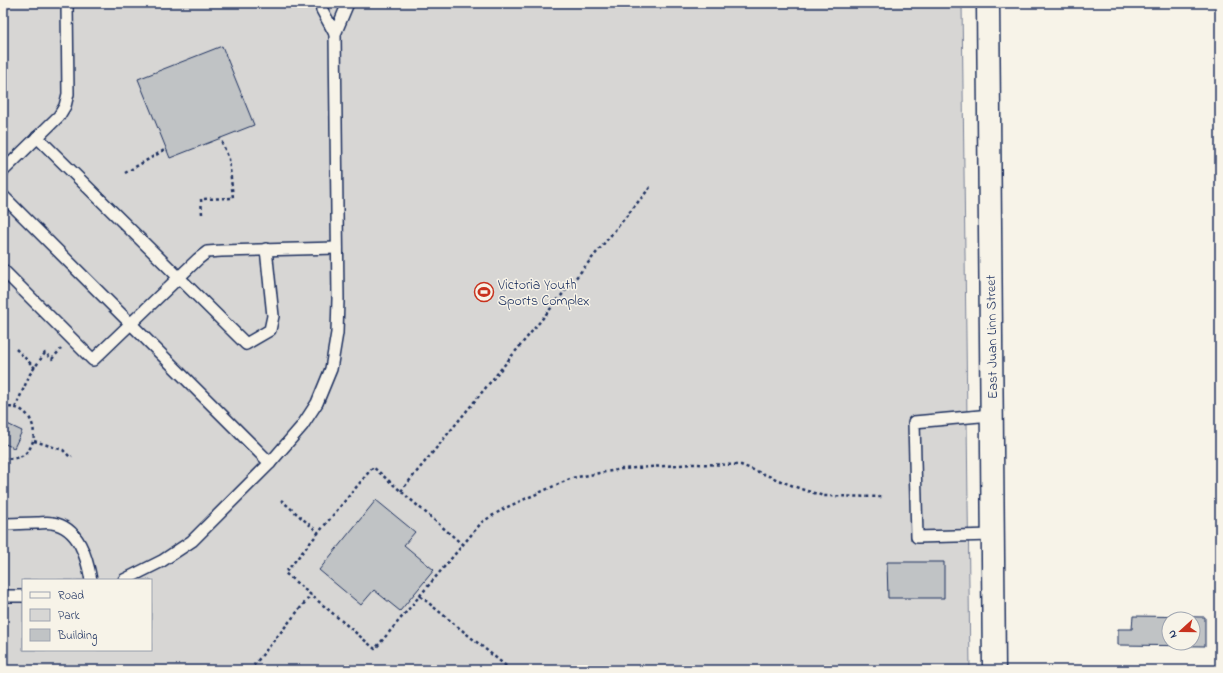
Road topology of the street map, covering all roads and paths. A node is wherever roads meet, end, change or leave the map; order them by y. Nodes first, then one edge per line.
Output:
1 (67, 3) edge
2 (321, 3) edge
3 (348, 3) edge
4 (988, 3) edge
5 (335, 34) junction
6 (37, 137) junction
7 (220, 138) dead end
8 (166, 149) dead end
9 (3, 171) edge
10 (125, 173) dead end
11 (652, 185) dead end
12 (3, 196) edge
13 (202, 214) dead end
14 (337, 248) junction
15 (266, 249) junction
16 (3, 270) edge
17 (179, 277) junction
18 (130, 324) junction
19 (16, 349) dead end
20 (52, 359) dead end
21 (35, 368) junction
22 (3, 408) edge
23 (15, 408) junction
24 (992, 415) junction
25 (34, 441) junction
26 (72, 456) dead end
27 (3, 458) edge
28 (270, 463) junction
29 (401, 491) junction
30 (883, 497) dead end
31 (281, 500) dead end
32 (3, 524) edge
33 (319, 533) junction
34 (993, 535) junction
35 (463, 545) junction
36 (92, 579) edge
37 (126, 579) edge
38 (311, 595) junction
39 (3, 596) edge
40 (22, 596) edge
41 (420, 596) junction
42 (250, 670) edge
43 (511, 670) edge
44 (994, 670) edge

1 - 6 lane
2 - 5 lane
3 - 5 lane
4 - 24 street, East Juan Linn Street
5 - 14 lane
6 - 9 lane
6 - 17 lane
7 - 13 path
8 - 10 path
11 - 29 path
12 - 18 lane
14 - 15 lane
14 - 28 lane
15 - 17 lane
15 - 17 lane
16 - 18 lane
17 - 18 lane
18 - 28 lane
19 - 21 path
20 - 21 path
21 - 23 path
22 - 23 path
23 - 25 path
24 - 34 street, East Juan Linn Street
24 - 34 lane
25 - 26 path
25 - 27 path
28 - 37 lane
29 - 33 path
29 - 35 path
30 - 35 path
31 - 33 path
32 - 36 lane
33 - 38 path
34 - 44 street, East Juan Linn Street
35 - 41 path
38 - 41 path
38 - 42 path
39 - 40 lane
41 - 43 path

